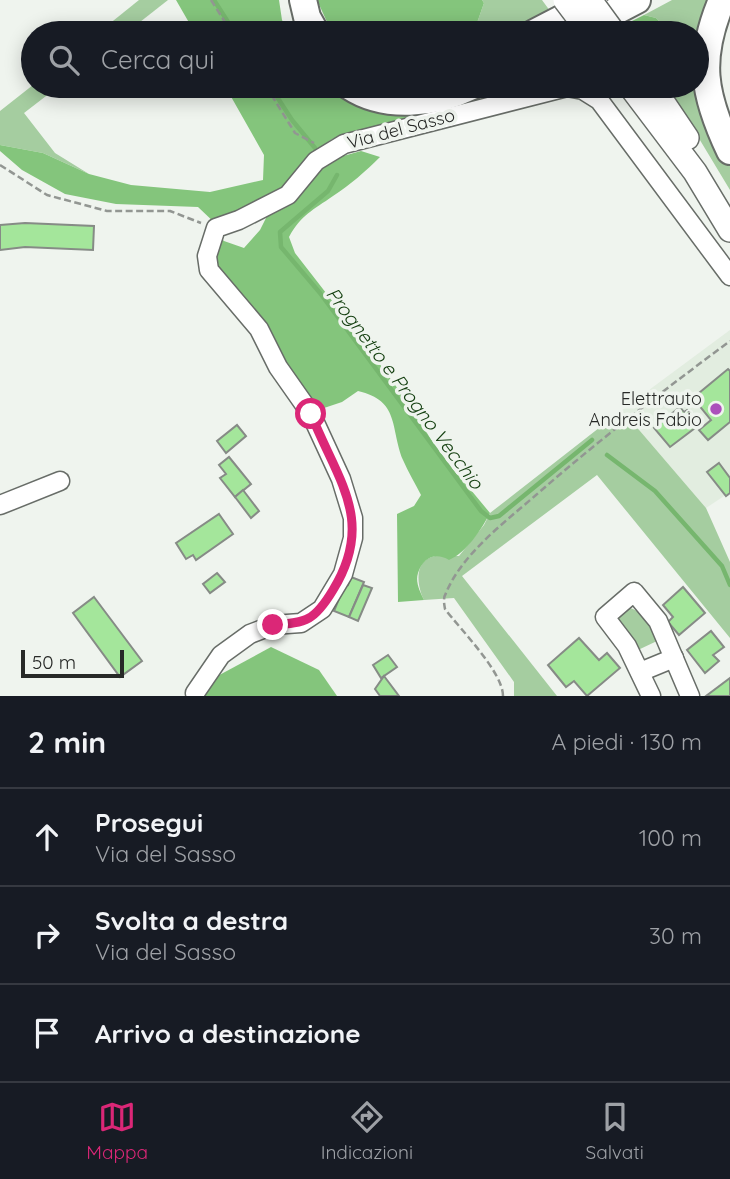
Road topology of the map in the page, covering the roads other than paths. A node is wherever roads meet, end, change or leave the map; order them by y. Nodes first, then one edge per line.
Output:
1 (291, 0) edge
2 (303, 0) edge
3 (565, 0) edge
4 (590, 0) edge
5 (598, 0) edge
6 (637, 0) edge
7 (722, 0) edge
8 (296, 21) edge
9 (309, 21) edge
10 (557, 21) edge
11 (581, 21) edge
12 (597, 21) edge
13 (605, 21) edge
14 (709, 40) edge
15 (378, 98) edge
16 (438, 98) edge
17 (517, 98) edge
18 (597, 98) edge
19 (639, 98) edge
20 (660, 98) edge
21 (709, 98) edge
22 (730, 151) edge
23 (730, 210) edge
24 (730, 230) edge
25 (730, 275) edge
26 (60, 481) dead end
27 (0, 505) edge
28 (674, 658) junction
29 (640, 672) junction
30 (195, 693) dead end
31 (651, 696) edge
32 (690, 696) edge

1 - 8 highway
2 - 9 highway
3 - 11 main road, bridge
4 - 13 main road, bridge
5 - 10 highway
6 - 12 highway
7 - 14 highway
15 - 16 highway
17 - 30 street, Via del Sasso
18 - 25 street, Via del Sasso
19 - 24 main road
20 - 23 main road
21 - 22 highway
26 - 27 street
28 - 29 street
28 - 29 street
28 - 32 street
29 - 31 street

